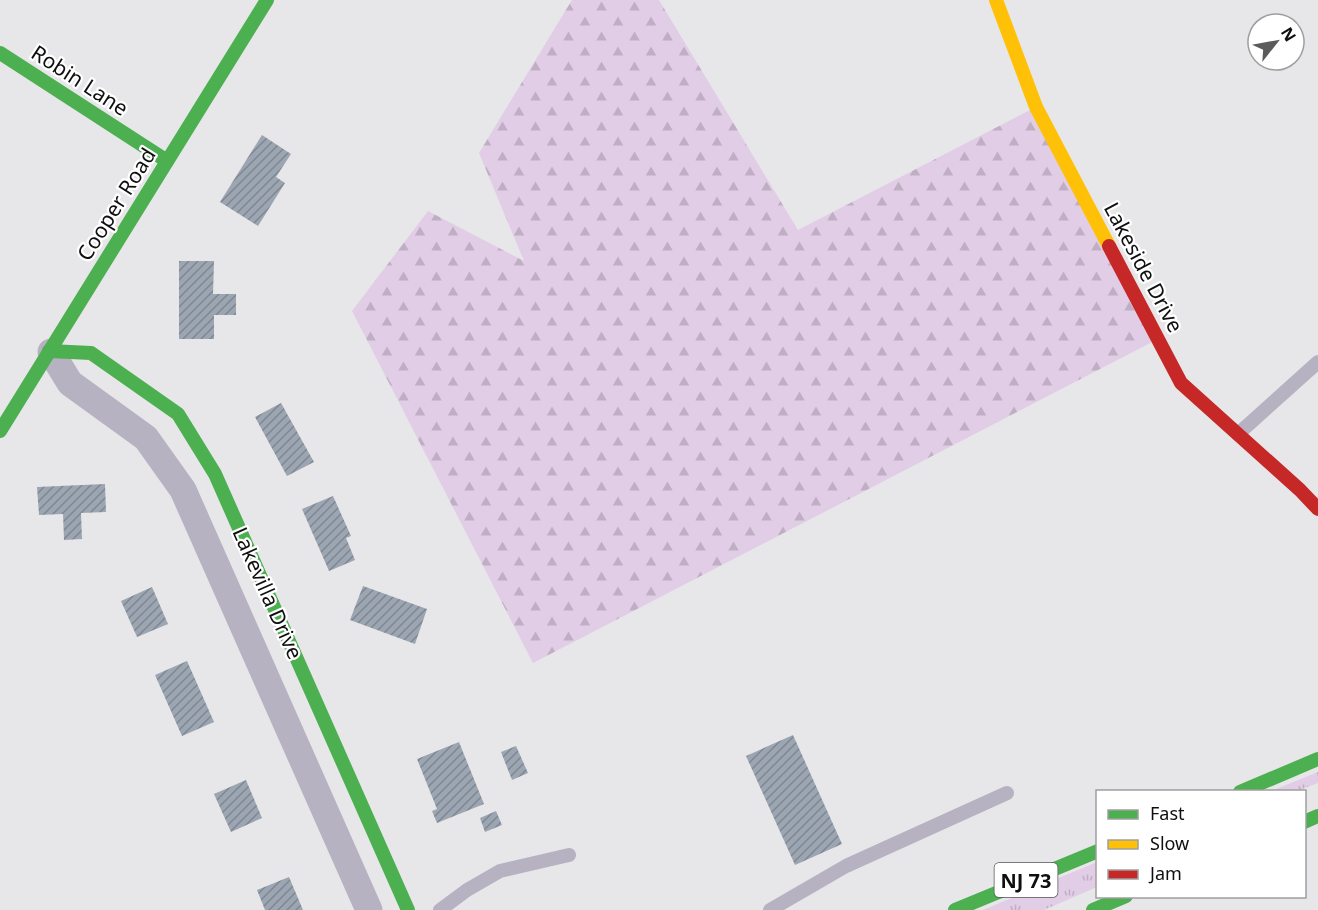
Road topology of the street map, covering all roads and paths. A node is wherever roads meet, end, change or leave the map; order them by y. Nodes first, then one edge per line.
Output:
1 (267, 0) edge
2 (996, 0) edge
3 (0, 53) edge
4 (167, 161) junction
5 (50, 352) junction
6 (1318, 362) edge
7 (0, 431) edge
8 (1238, 434) junction
9 (1318, 509) edge
10 (336, 749) junction
11 (1318, 759) edge
12 (303, 761) junction
13 (1245, 790) edge
14 (1007, 794) dead end
15 (1096, 852) edge
16 (569, 855) dead end
17 (1123, 898) edge
18 (774, 909) edge
19 (369, 910) edge
20 (408, 910) edge
21 (440, 910) edge
22 (955, 910) edge
23 (1093, 910) edge

1 - 4 main road, Cooper Road
2 - 8 main road, Lakeside Drive
3 - 4 main road, Robin Lane
4 - 5 main road, Cooper Road
5 - 7 main road, Cooper Road
5 - 10 main road, Lakevilla Drive
5 - 12 street, Lakevilla Drive
6 - 8 lane
8 - 9 main road, Lakeside Drive
10 - 12 street
10 - 20 main road, Lakevilla Drive
11 - 13 main road
12 - 19 street, Lakevilla Drive
14 - 18 lane
15 - 22 main road, NJ 73
16 - 21 lane
17 - 23 main road

